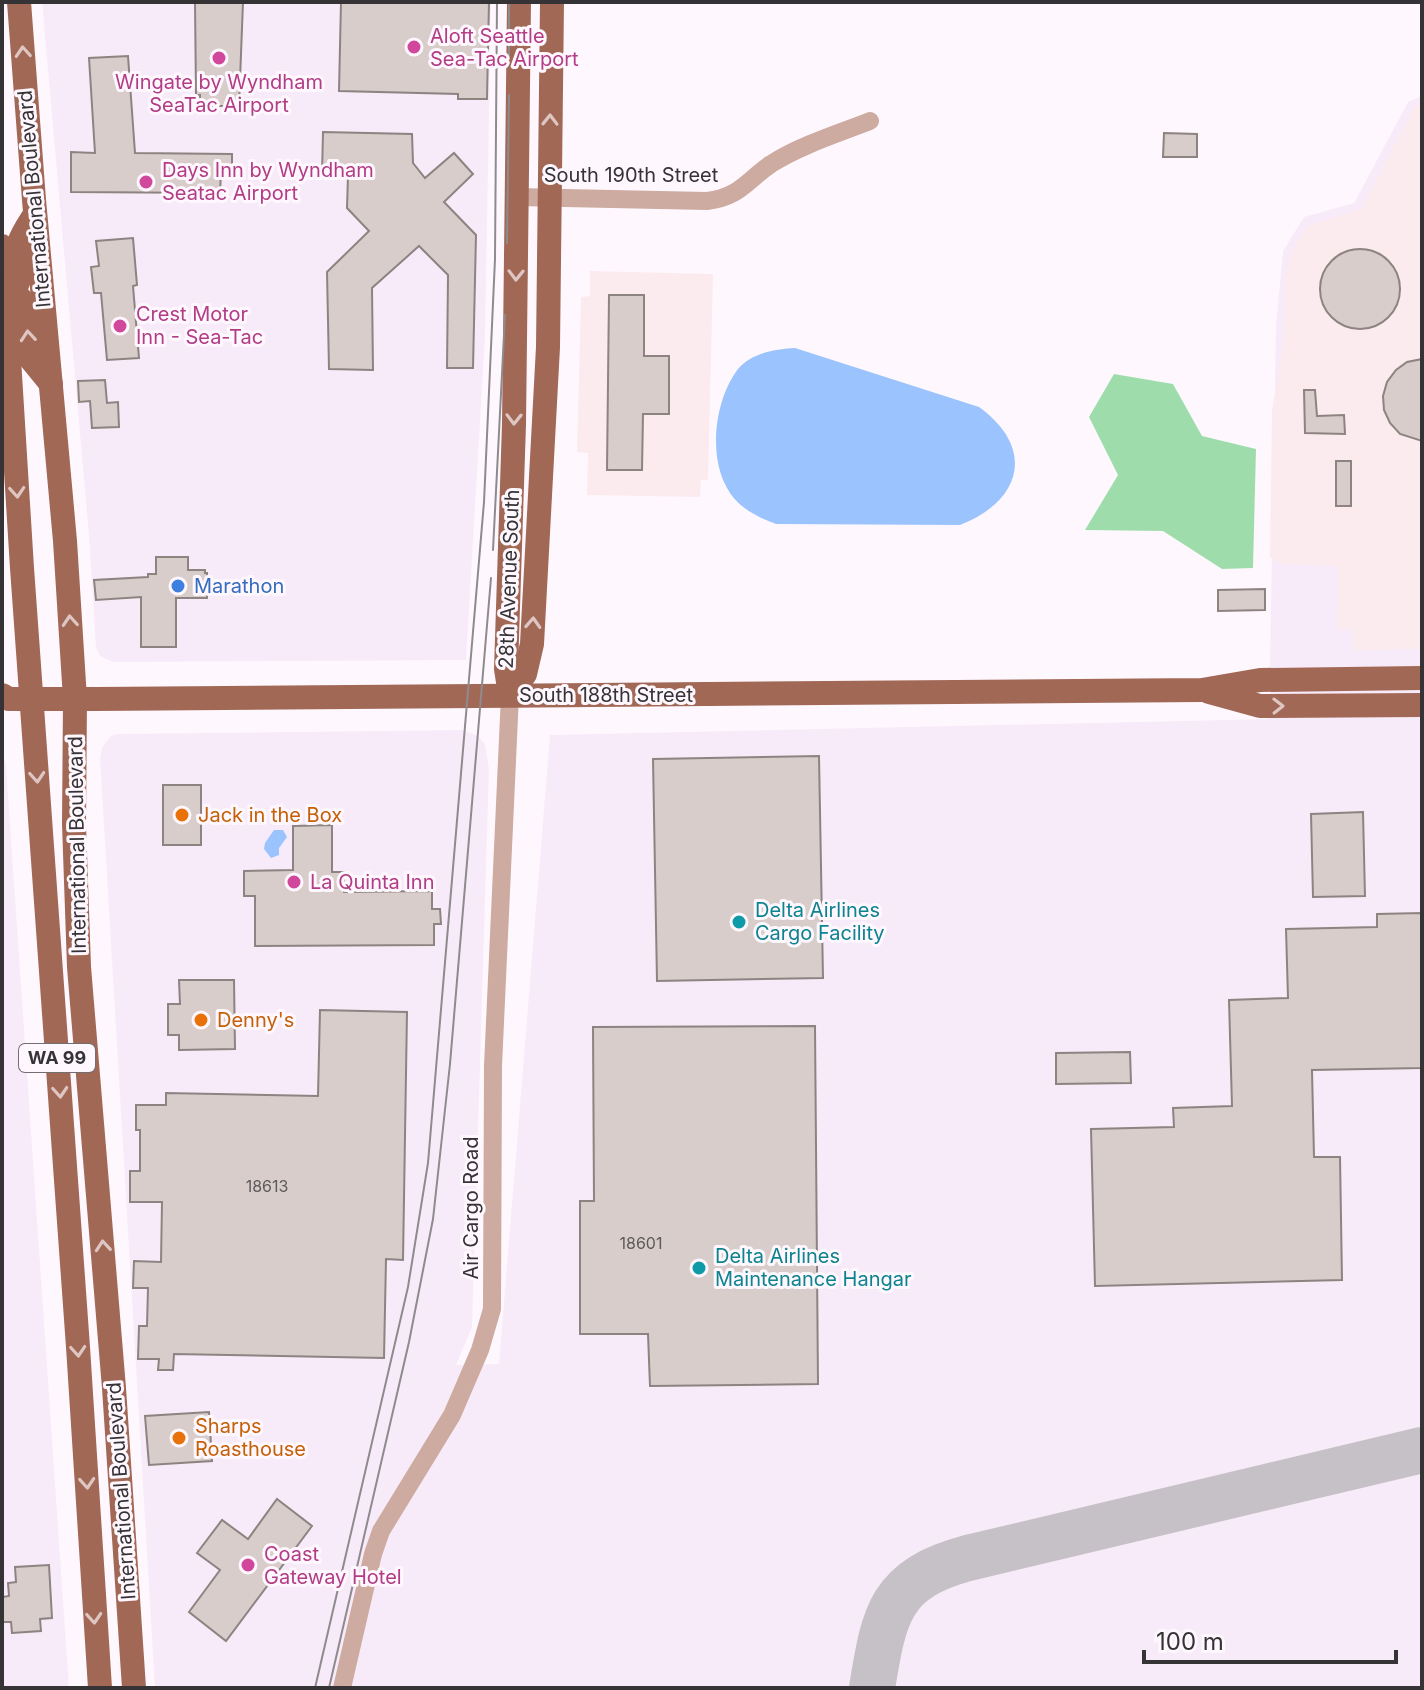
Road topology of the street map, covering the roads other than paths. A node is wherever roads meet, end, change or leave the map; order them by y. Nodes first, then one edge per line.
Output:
1 (19, 2) edge
2 (519, 2) edge
3 (552, 2) edge
4 (870, 121) dead end
5 (516, 197) junction
6 (548, 198) junction
7 (35, 214) junction
8 (2, 246) edge
9 (5, 295) junction
10 (51, 384) junction
11 (1422, 678) edge
12 (1202, 690) junction
13 (510, 695) junction
14 (11, 699) edge
15 (75, 699) junction
16 (1422, 705) edge
17 (100, 1688) edge
18 (134, 1688) edge
19 (342, 1688) edge

7 -> 1 main road, International Boulevard / WA 99
2 - 5 main road, 28th Avenue South
6 -> 3 main road, 28th Avenue South
4 - 6 street, South 190th Street
5 - 6 street, South 190th Street
5 -> 13 main road, 28th Avenue South
13 -> 6 main road, 28th Avenue South
7 - 9 main road
7 - 10 main road, International Boulevard / WA 99
8 - 9 main road, International Boulevard / WA 99
10 -> 9 main road
9 -> 14 main road, International Boulevard / WA 99
15 -> 10 main road, International Boulevard / WA 99
11 - 12 main road, South 188th Street
12 - 13 main road, South 188th Street
12 -> 16 main road, South 188th Street
13 - 15 main road, South 188th Street
13 - 19 street, Air Cargo Road
14 - 15 main road, South 188th Street
14 -> 17 main road, International Boulevard / WA 99
18 -> 15 main road, International Boulevard / WA 99

